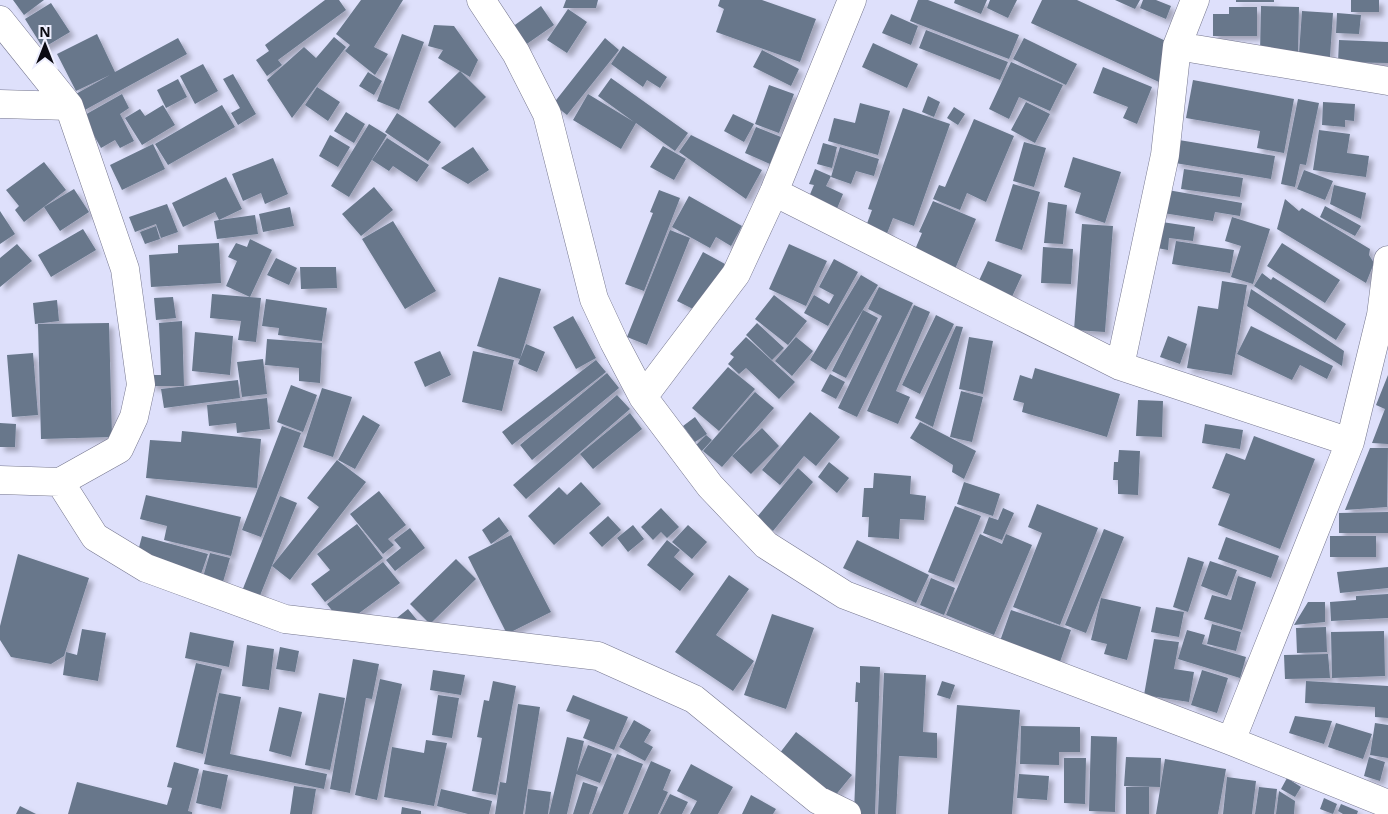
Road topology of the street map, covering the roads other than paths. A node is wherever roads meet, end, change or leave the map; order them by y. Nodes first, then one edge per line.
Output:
1 (481, 0) edge
2 (852, 0) edge
3 (1195, 0) edge
4 (0, 20) edge
5 (1177, 46) junction
6 (1388, 81) edge
7 (0, 104) edge
8 (69, 106) junction
9 (774, 192) junction
10 (1388, 260) edge
11 (1120, 366) junction
12 (643, 397) junction
13 (1350, 442) junction
14 (0, 480) edge
15 (60, 482) junction
16 (1231, 741) junction
17 (1388, 804) edge
18 (847, 814) edge

1 - 12 street
2 - 9 street
3 - 5 street
4 - 8 street
5 - 6 street
5 - 11 street
7 - 8 street
8 - 15 street
9 - 11 street
9 - 12 street
10 - 13 street
11 - 13 street
12 - 16 street
13 - 16 street
14 - 15 street
15 - 18 street
16 - 17 street

